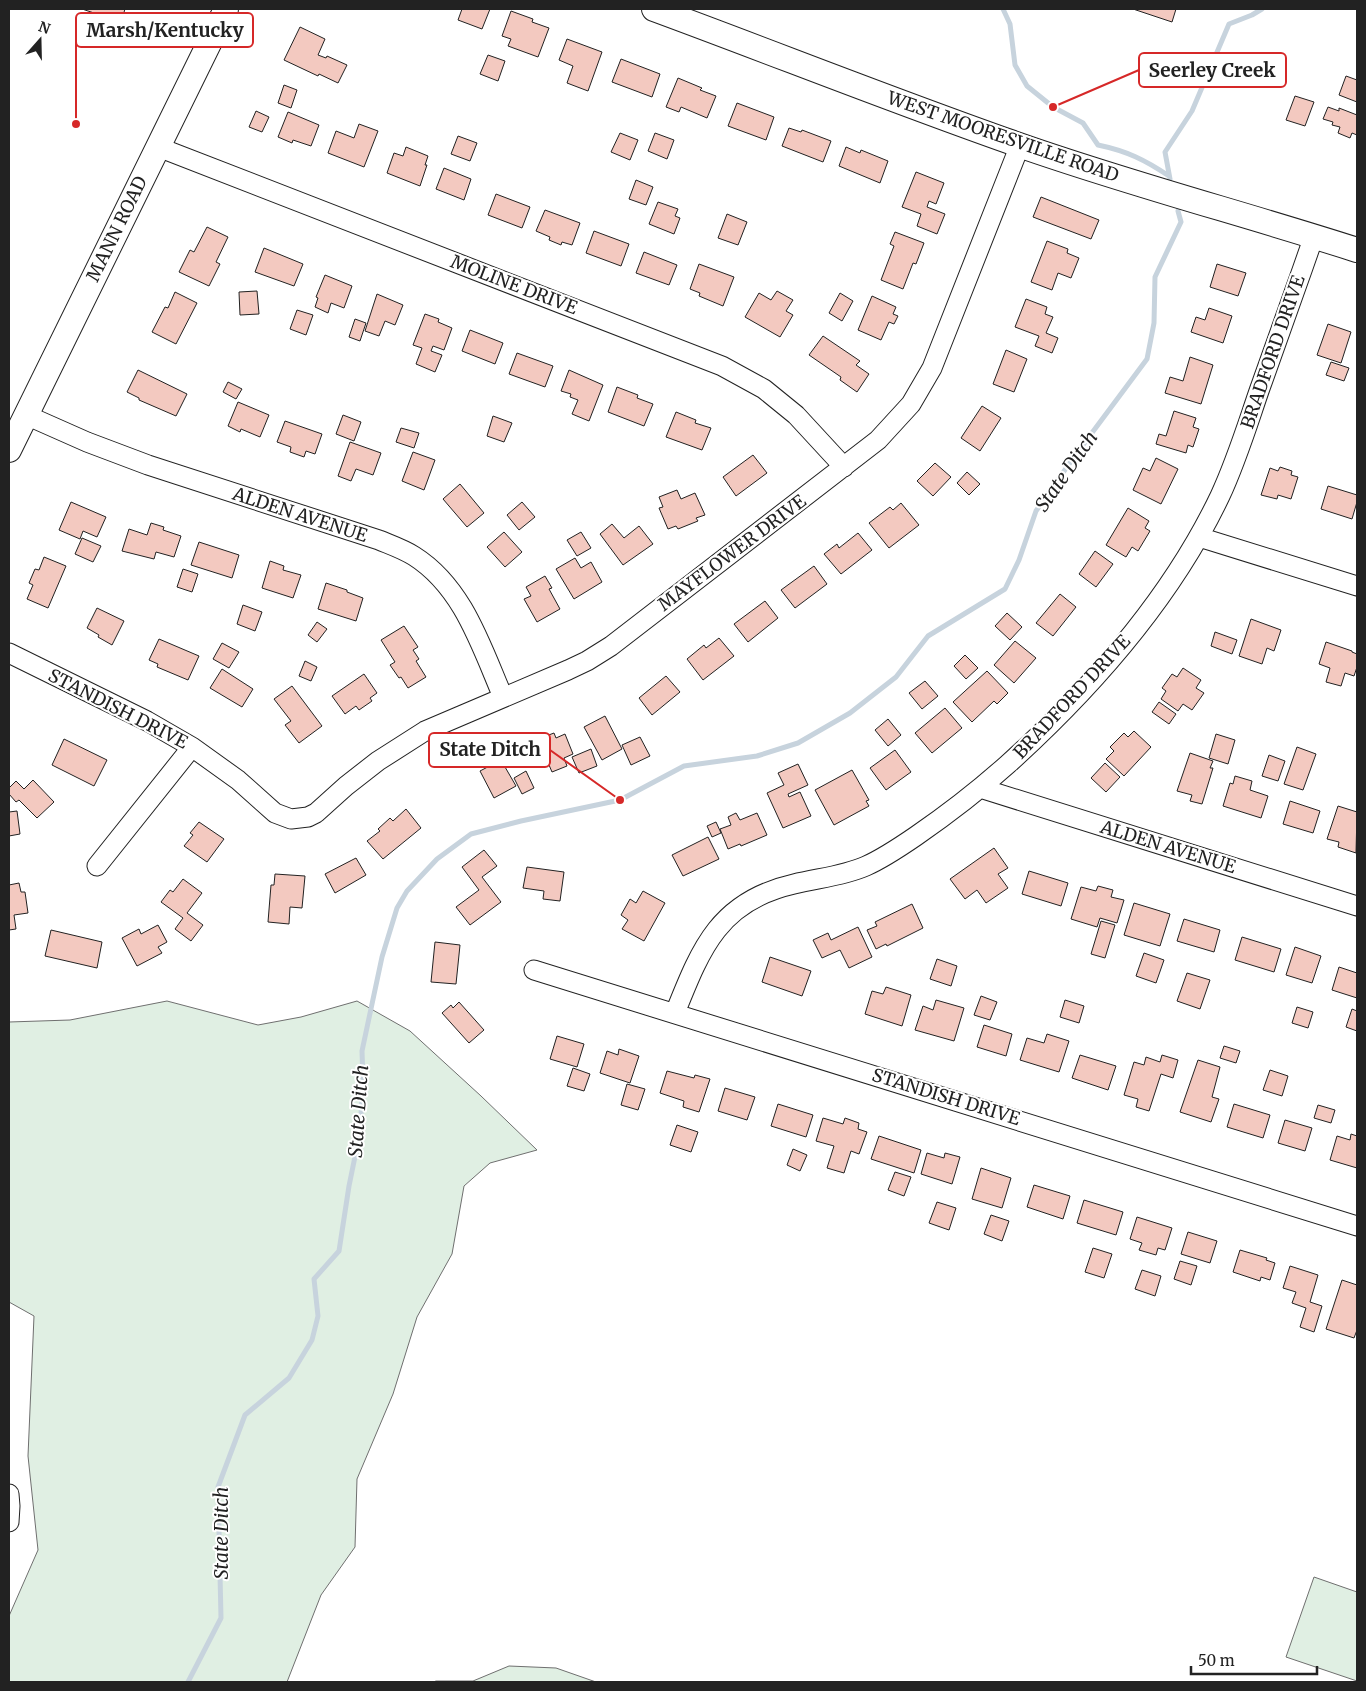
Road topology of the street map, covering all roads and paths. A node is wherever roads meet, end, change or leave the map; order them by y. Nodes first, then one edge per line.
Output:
1 (226, 9) edge
2 (654, 9) edge
3 (1020, 145) junction
4 (158, 147) junction
5 (1314, 236) junction
6 (1357, 250) edge
7 (26, 415) junction
8 (9, 450) edge
9 (844, 467) junction
10 (1199, 537) junction
11 (1357, 586) edge
12 (9, 653) edge
13 (503, 697) junction
14 (192, 747) junction
15 (980, 788) junction
16 (297, 819) joint
17 (97, 866) dead end
18 (1357, 906) edge
19 (534, 970) dead end
20 (675, 1013) junction
21 (1357, 1226) edge
22 (9, 1494) edge
23 (9, 1522) edge

1 - 4 main road, MANN ROAD
2 - 3 main road, WEST MOORESVILLE ROAD
3 - 5 main road, WEST MOORESVILLE ROAD
3 - 9 street, MAYFLOWER DRIVE
4 - 7 main road, MANN ROAD
4 - 9 street, MOLINE DRIVE
5 - 6 main road, WEST MOORESVILLE ROAD
5 - 10 street, BRADFORD DRIVE
7 - 8 main road, MANN ROAD
7 - 13 street, ALDEN AVENUE
9 - 13 street, MAYFLOWER DRIVE
10 - 11 street
10 - 15 street, BRADFORD DRIVE
12 - 14 street, STANDISH DRIVE
13 - 16 street, MAYFLOWER DRIVE
14 - 16 street, STANDISH DRIVE
14 - 17 street
15 - 18 street, ALDEN AVENUE
15 - 20 street, BRADFORD DRIVE
19 - 20 street, STANDISH DRIVE
20 - 21 street, STANDISH DRIVE
22 - 23 street

